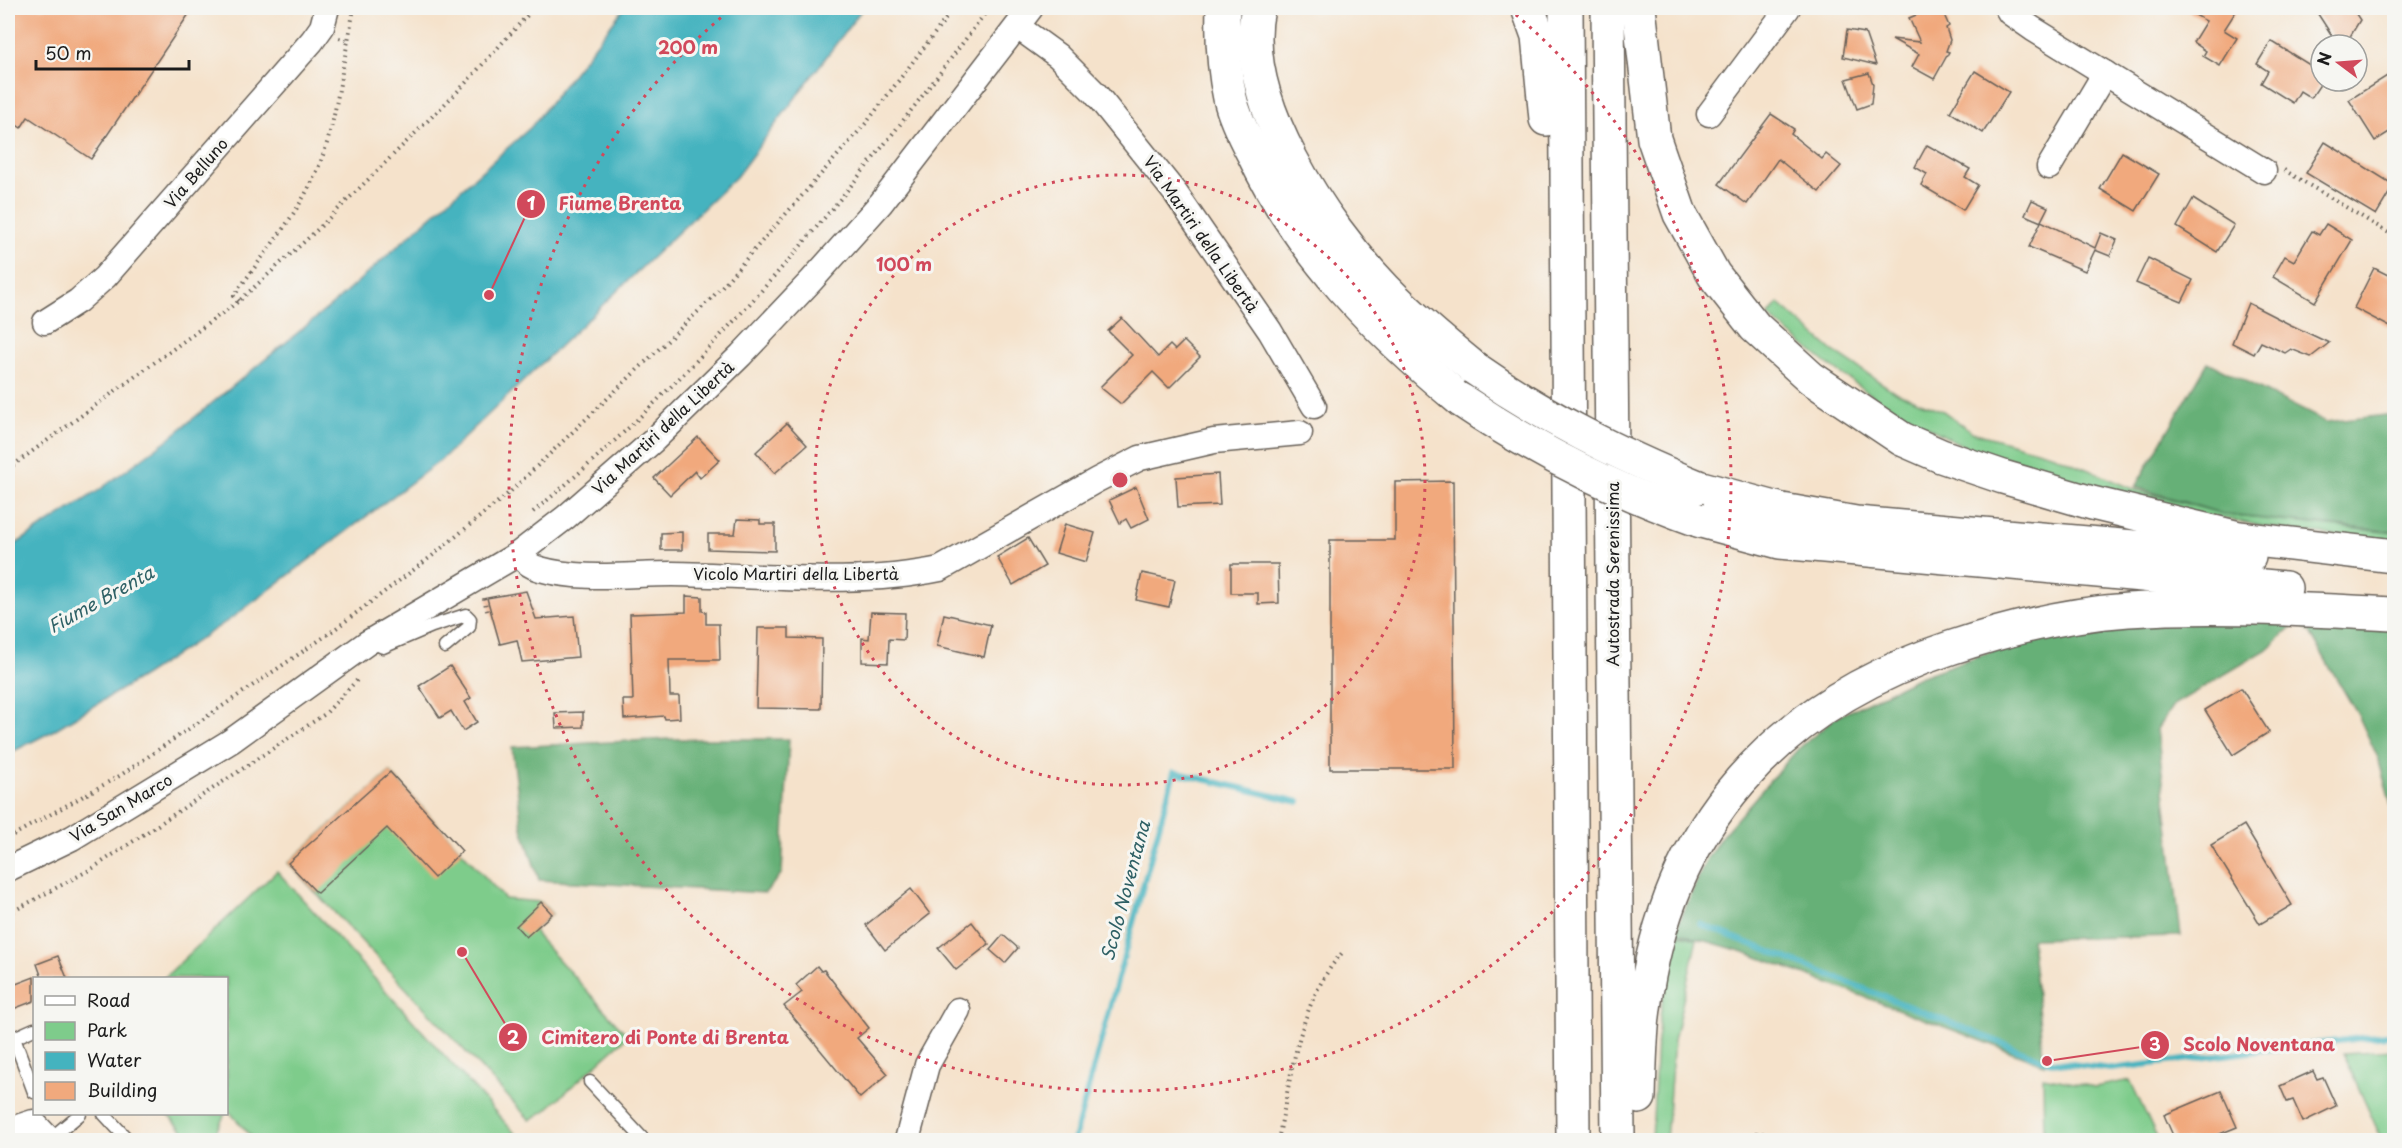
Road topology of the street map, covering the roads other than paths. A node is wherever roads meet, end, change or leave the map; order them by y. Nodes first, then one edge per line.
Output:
1 (327, 8) edge
2 (1223, 8) edge
3 (1258, 8) edge
4 (1528, 8) edge
5 (1566, 8) edge
6 (1608, 8) edge
7 (1638, 8) edge
8 (1788, 8) edge
9 (2007, 8) edge
10 (1024, 17) edge
11 (2105, 73) junction
12 (1709, 114) dead end
13 (2049, 167) dead end
14 (2271, 169) road end
15 (45, 322) dead end
16 (1570, 325) junction
17 (1314, 406) dead end
18 (1300, 433) dead end
19 (518, 554) junction
20 (2394, 556) edge
21 (2394, 569) edge
22 (2394, 597) edge
23 (2394, 614) edge
24 (368, 642) junction
25 (445, 647) dead end
26 (231, 741) joint
27 (8, 869) edge
28 (958, 1010) dead end
29 (33, 1029) edge
30 (11, 1039) edge
31 (590, 1082) dead end
32 (33, 1090) edge
33 (78, 1115) edge
34 (106, 1115) edge
35 (34, 1118) edge
36 (8, 1130) edge
37 (49, 1140) edge
38 (128, 1140) edge
39 (644, 1140) edge
40 (907, 1140) edge
41 (1573, 1140) edge
42 (1618, 1140) edge
43 (1639, 1140) edge

1 - 15 street, Via Belluno
2 - 22 highway, bridge
3 - 21 highway, bridge
4 - 16 highway
5 - 16 highway
6 - 42 highway, Autostrada Serenissima
7 - 20 highway
8 - 12 street
9 - 11 street
10 - 17 street, Via Martiri della Libertà
10 - 19 street, Via Martiri della Libertà
11 - 13 street
11 - 14 street
16 - 41 highway
18 - 19 street, Vicolo Martiri della Libertà
19 - 24 street, Via Martiri della Libertà
23 - 43 highway
24 - 25 lane
24 - 26 street, Via Martiri della Libertà
26 - 27 street, Via San Marco
28 - 40 street
29 - 30 lane
30 - 32 lane
31 - 39 lane
33 - 37 lane
34 - 38 lane
35 - 36 street
35 - 37 street

